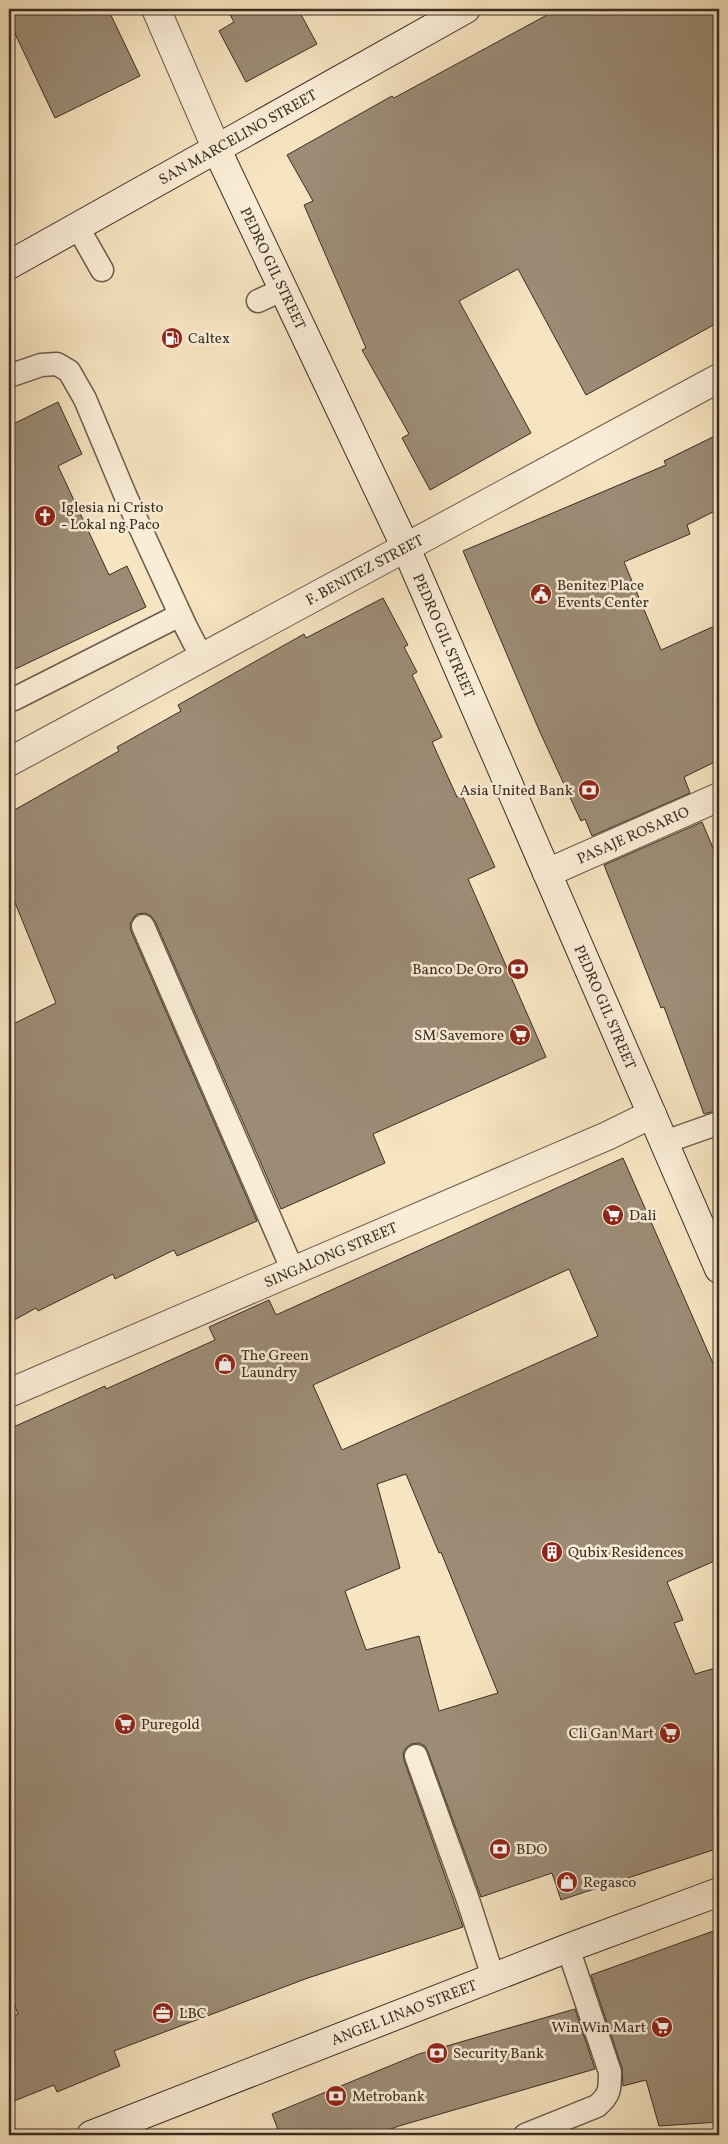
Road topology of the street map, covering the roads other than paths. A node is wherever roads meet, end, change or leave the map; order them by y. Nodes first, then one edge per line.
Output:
1 (156, 9) edge
2 (466, 9) edge
3 (217, 150) junction
4 (77, 226) junction
5 (9, 264) edge
6 (102, 270) dead end
7 (9, 376) edge
8 (719, 378) edge
9 (406, 548) junction
10 (180, 615) junction
11 (202, 658) junction
12 (9, 699) edge
13 (9, 762) edge
14 (719, 797) edge
15 (547, 873) junction
16 (143, 926) dead end
17 (652, 1114) junction
18 (719, 1123) edge
19 (665, 1142) junction
20 (719, 1269) edge
21 (293, 1272) junction
22 (9, 1393) edge
23 (416, 1756) dead end
24 (719, 1892) edge
25 (568, 1948) junction
26 (493, 1977) junction
27 (91, 2135) edge
28 (525, 2135) edge

1 - 3 main road, PEDRO GIL STREET
2 - 3 main road, SAN MARCELINO STREET
3 - 4 main road, SAN MARCELINO STREET
3 - 9 main road, PEDRO GIL STREET
4 - 5 main road, SAN MARCELINO STREET
4 - 6 lane
7 - 10 lane
8 - 9 main road, F. BENITEZ STREET
9 - 11 main road, F. BENITEZ STREET
9 - 15 main road, PEDRO GIL STREET
10 - 11 lane
10 - 12 lane
11 - 13 main road, F. BENITEZ STREET
14 - 15 main road, PASAJE ROSARIO
15 - 17 main road, PEDRO GIL STREET
16 - 21 lane
17 - 19 main road, PEDRO GIL STREET
17 - 21 main road, SINGALONG STREET
18 - 19 lane
19 - 20 main road, PEDRO GIL STREET
21 - 22 main road, SINGALONG STREET
23 - 26 lane
24 - 25 main road, ANGEL LINAO STREET
25 - 26 main road, ANGEL LINAO STREET
25 - 28 lane
26 - 27 main road, ANGEL LINAO STREET

